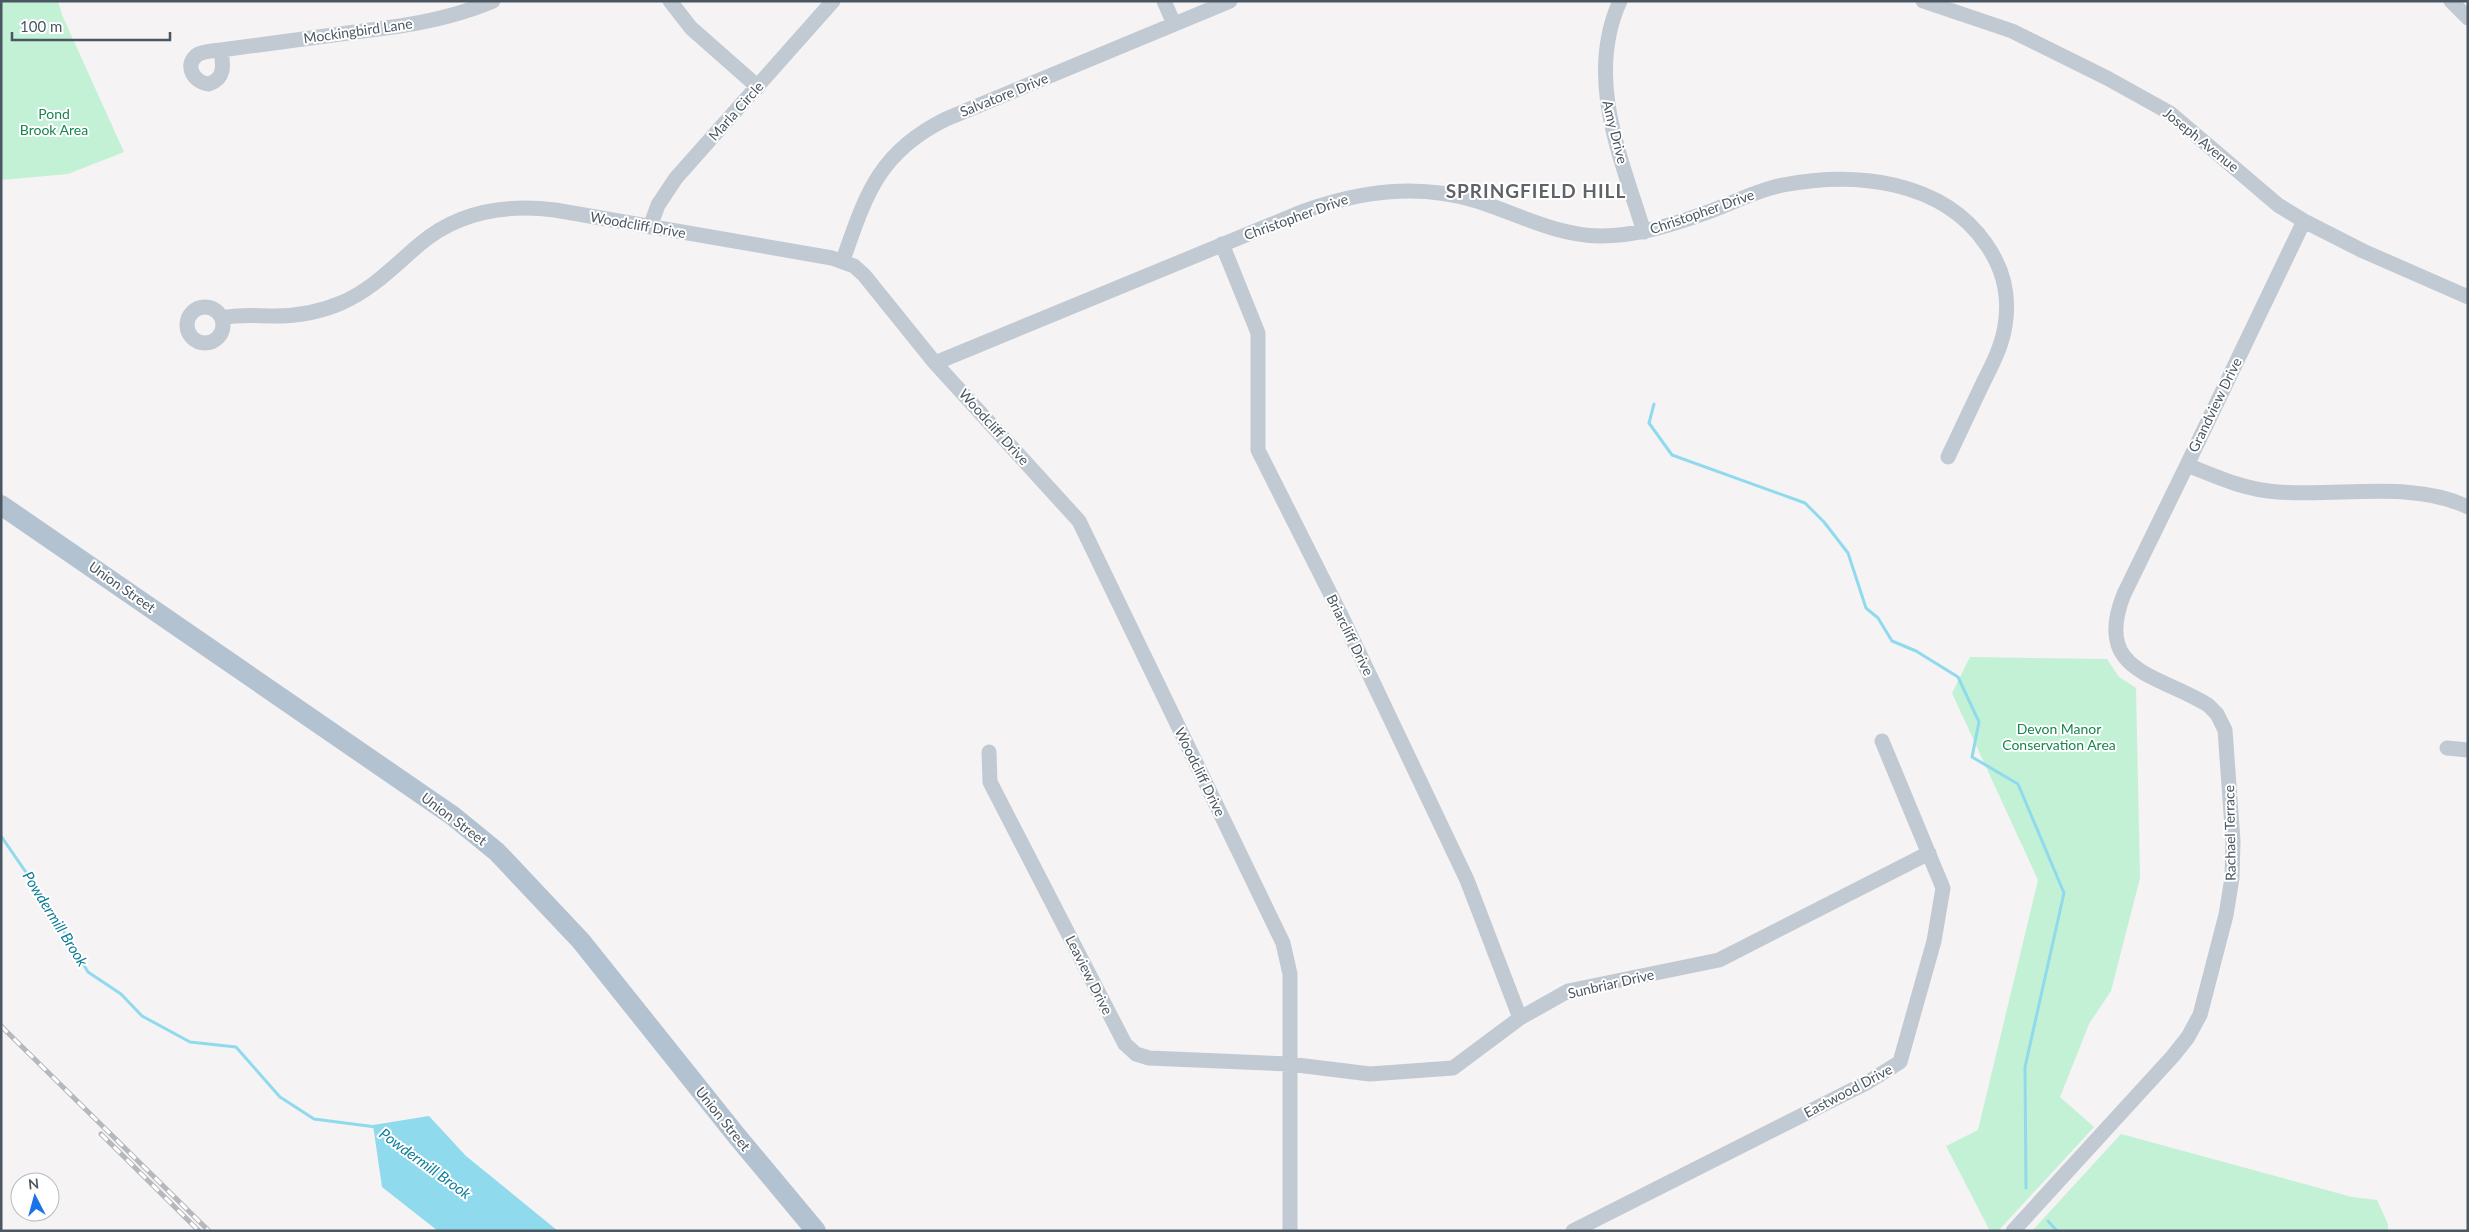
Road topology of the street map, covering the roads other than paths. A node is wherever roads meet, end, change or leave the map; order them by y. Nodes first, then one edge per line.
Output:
1 (493, 1) edge
2 (670, 1) edge
3 (833, 1) edge
4 (1164, 1) edge
5 (1230, 1) edge
6 (1620, 1) edge
7 (1924, 1) edge
8 (2451, 1) edge
9 (2468, 18) edge
10 (1174, 24) junction
11 (221, 50) dead end
12 (758, 87) junction
13 (2304, 221) junction
14 (650, 227) junction
15 (1644, 232) junction
16 (1222, 244) junction
17 (843, 260) junction
18 (2468, 297) edge
19 (222, 318) dead end
20 (936, 363) junction
21 (1948, 457) dead end
22 (2187, 464) junction
23 (1, 505) edge
24 (2468, 506) edge
25 (1882, 741) dead end
26 (2447, 748) dead end
27 (2468, 750) edge
28 (989, 752) dead end
29 (1929, 853) junction
30 (1520, 1018) junction
31 (1289, 1064) junction
32 (816, 1231) edge
33 (1290, 1231) edge
34 (1573, 1231) edge
35 (2013, 1231) edge

1 - 11 street, Mockingbird Lane
2 - 12 street
3 - 12 street, Marla Circle
4 - 10 street
5 - 10 street, Salvatore Drive
6 - 15 street, Amy Drive
7 - 13 street, Joseph Avenue
8 - 9 street
10 - 17 street, Salvatore Drive
12 - 14 street, Marla Circle
13 - 18 street, Joseph Avenue
13 - 22 street, Grandview Drive
14 - 17 street, Woodcliff Drive
14 - 19 street, Woodcliff Drive
15 - 16 street, Christopher Drive
15 - 21 street, Christopher Drive
16 - 20 street, Christopher Drive
16 - 30 street, Briarcliff Drive
17 - 20 street, Woodcliff Drive
20 - 31 street, Woodcliff Drive
22 - 24 street, Grandview Drive
22 - 35 street, Rachael Terrace
23 - 32 main road, Union Street
25 - 29 street, Eastwood Drive
26 - 27 street
28 - 31 street, Leaview Drive
29 - 30 street, Sunbriar Drive
29 - 34 street, Eastwood Drive
30 - 31 street, Sunbriar Drive
31 - 33 street, Woodcliff Drive

